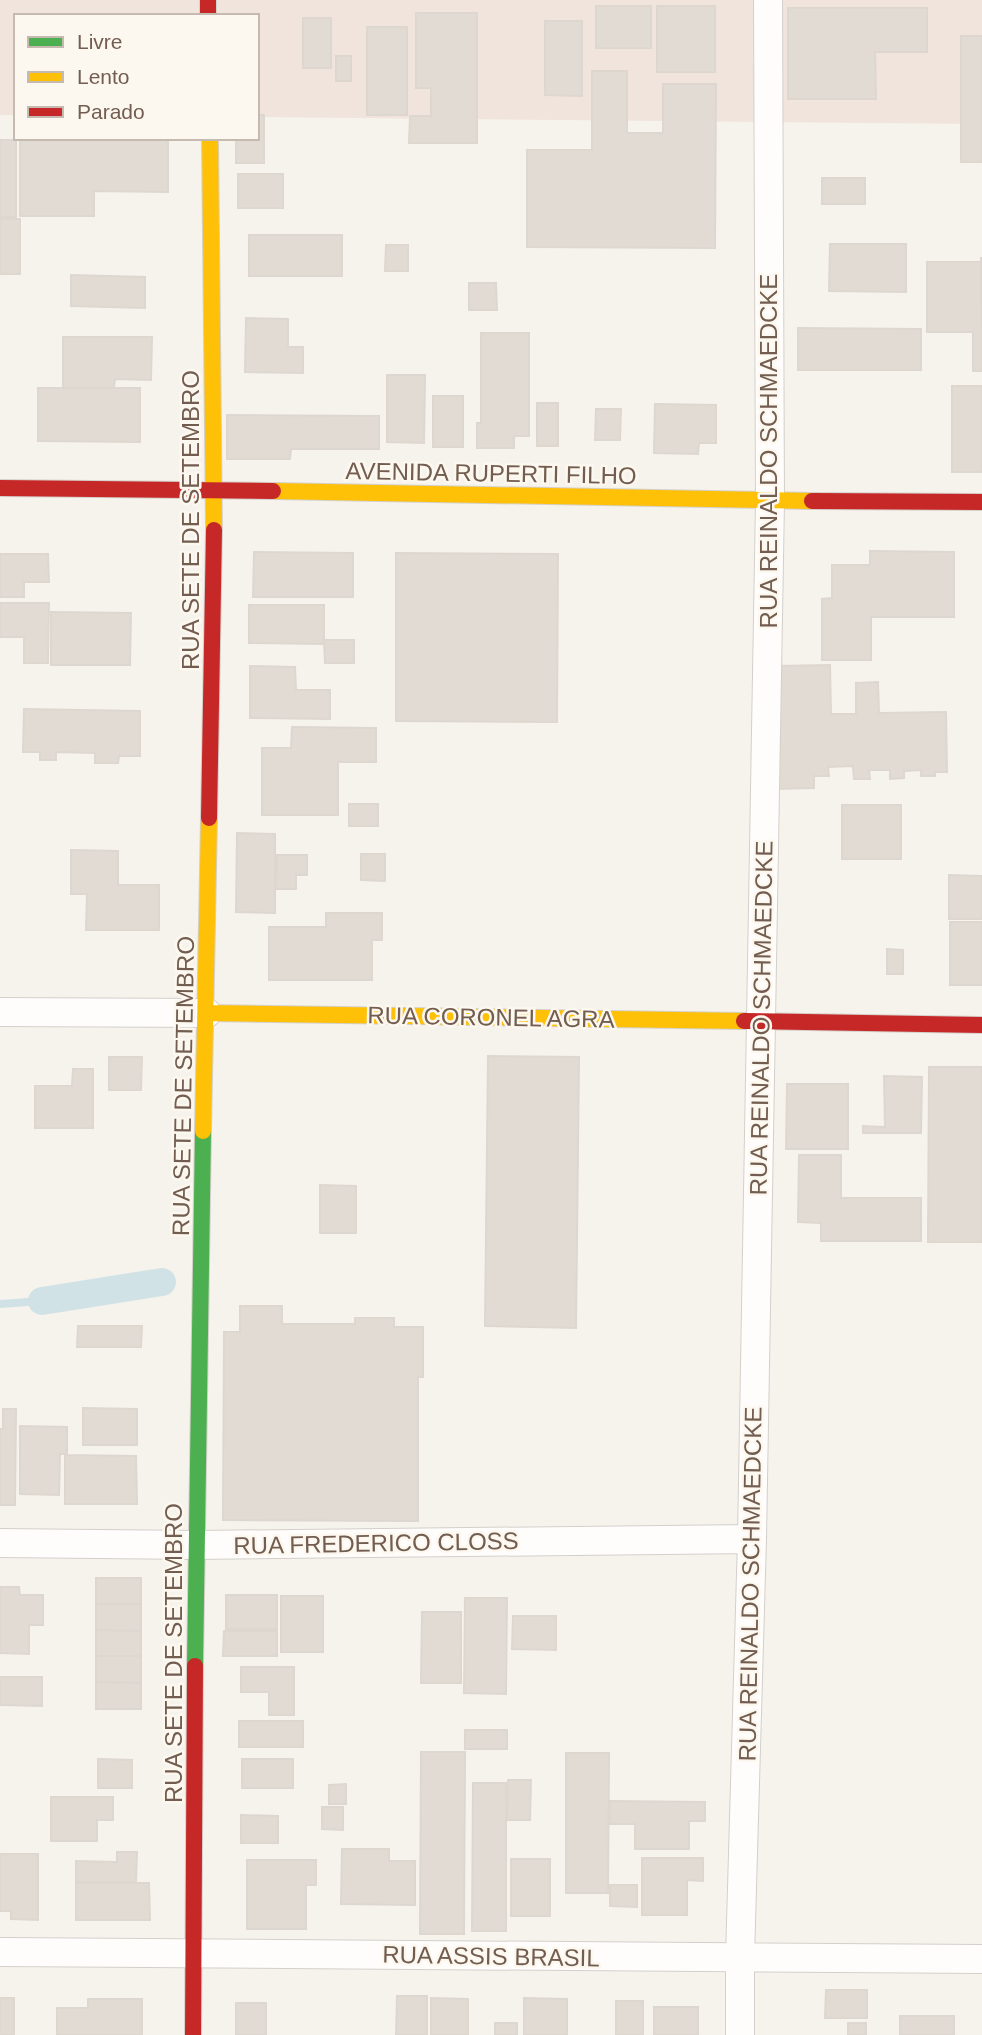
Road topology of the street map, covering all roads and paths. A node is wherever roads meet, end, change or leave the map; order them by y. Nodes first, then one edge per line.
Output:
1 (768, 0) edge
2 (210, 140) edge
3 (0, 488) edge
4 (215, 489) junction
5 (770, 502) junction
6 (982, 502) edge
7 (0, 1012) edge
8 (207, 1013) junction
9 (761, 1022) junction
10 (982, 1025) edge
11 (752, 1539) junction
12 (0, 1543) edge
13 (196, 1545) junction
14 (0, 1952) edge
15 (194, 1953) junction
16 (740, 1958) junction
17 (982, 1959) edge
18 (193, 2035) edge
19 (740, 2035) edge

1 - 5 street, RUA REINALDO SCHMAEDCKE
2 - 4 street, RUA SETE DE SETEMBRO
3 - 4 street, AVENIDA RUPERTI FILHO
4 - 5 street, AVENIDA RUPERTI FILHO
4 - 8 street, RUA SETE DE SETEMBRO
5 - 6 street, AVENIDA RUPERTI FILHO
5 - 9 street, RUA REINALDO SCHMAEDCKE
7 - 8 street, RUA CORONEL AGRA
8 - 9 street, RUA CORONEL AGRA
8 - 13 street, RUA SETE DE SETEMBRO
9 - 10 street, RUA CORONEL AGRA
9 - 11 street, RUA REINALDO SCHMAEDCKE
11 - 13 street, RUA FREDERICO CLOSS
11 - 16 street, RUA REINALDO SCHMAEDCKE
12 - 13 street, RUA FREDERICO CLOSS
13 - 15 street, RUA SETE DE SETEMBRO
14 - 15 street, RUA ASSIS BRASIL
15 - 16 street, RUA ASSIS BRASIL
15 - 18 street, RUA SETE DE SETEMBRO
16 - 17 street, RUA ASSIS BRASIL
16 - 19 street, RUA REINALDO SCHMAEDCKE

